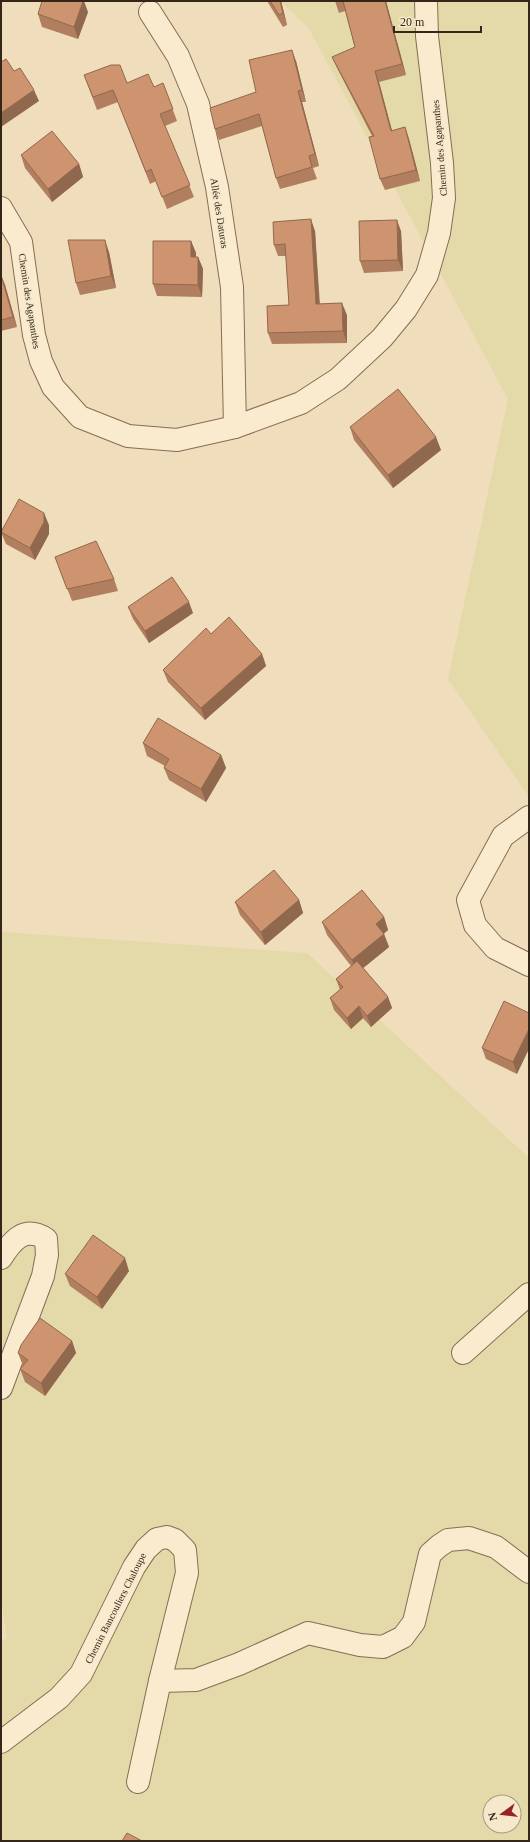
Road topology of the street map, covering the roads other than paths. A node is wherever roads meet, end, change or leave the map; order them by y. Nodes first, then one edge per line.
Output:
1 (426, 1) edge
2 (150, 12) dead end
3 (1, 208) edge
4 (235, 427) junction
5 (529, 817) edge
6 (529, 965) edge
7 (1, 1258) edge
8 (529, 1294) edge
9 (463, 1353) dead end
10 (1, 1388) edge
11 (529, 1572) edge
12 (160, 1681) junction
13 (1, 1742) edge
14 (138, 1782) dead end

1 - 4 street, Chemin des Agapanthes
2 - 4 street, Allée des Daturas
3 - 4 street, Chemin des Agapanthes
5 - 6 street
7 - 10 street
8 - 9 street
11 - 12 street
12 - 13 street, Chemin Bancouliers Chaloupe
12 - 14 street

